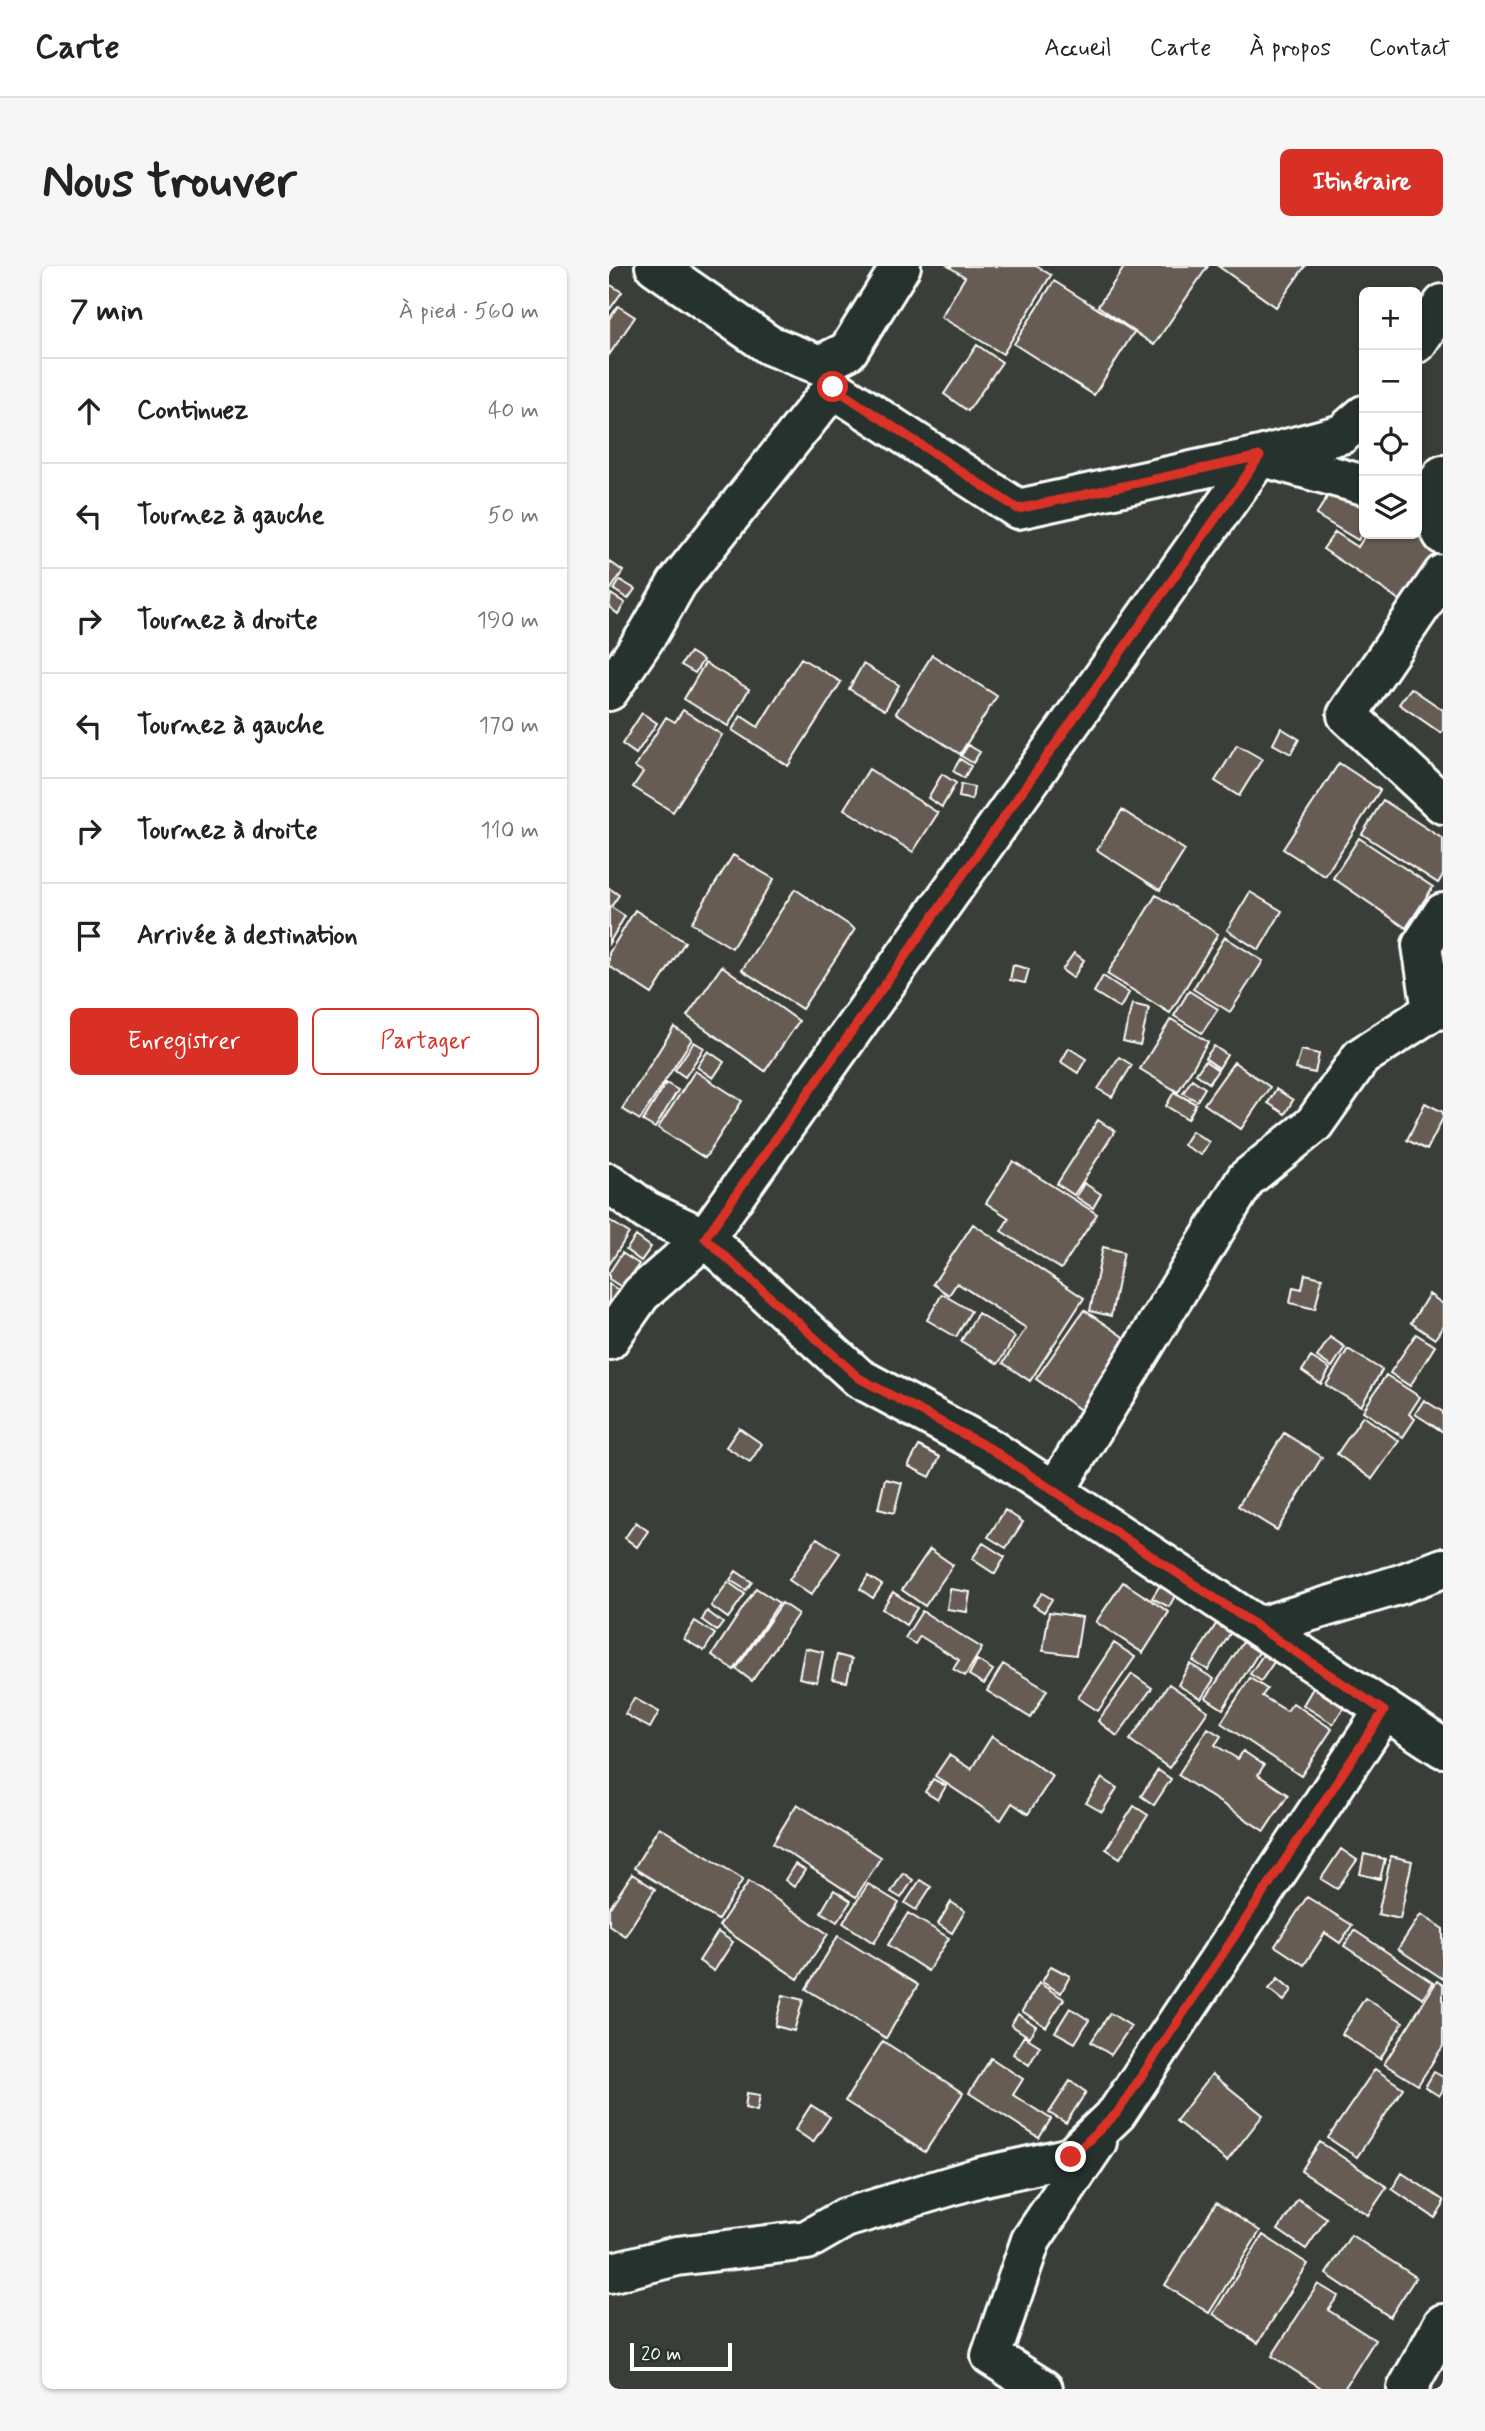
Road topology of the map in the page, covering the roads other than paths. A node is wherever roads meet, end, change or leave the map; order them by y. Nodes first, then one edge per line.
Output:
1 (655, 266) edge
2 (901, 266) edge
3 (1443, 303) edge
4 (1422, 335) edge
5 (1359, 419) edge
6 (1260, 456) junction
7 (1359, 484) edge
8 (1428, 491) edge
9 (1443, 535) edge
10 (1443, 574) edge
11 (609, 691) edge
12 (1443, 804) edge
13 (1443, 913) edge
14 (1438, 1010) edge
15 (609, 1183) edge
16 (705, 1238) junction
17 (609, 1340) edge
18 (1055, 1491) junction
19 (1443, 1568) edge
20 (1259, 1627) junction
21 (1384, 1711) junction
22 (1443, 1748) edge
23 (1117, 2113) junction
24 (609, 2273) edge
25 (1443, 2324) edge
26 (1043, 2389) edge
27 (1408, 2389) edge

1 - 2 street
3 - 4 street
5 - 6 street
6 - 7 street
6 - 11 street
6 - 16 street
8 - 9 street
10 - 12 street
13 - 14 street
14 - 18 street
15 - 16 street
16 - 17 street
16 - 18 street
18 - 20 street
19 - 20 street
20 - 21 street
21 - 22 street
21 - 23 street
23 - 24 street
23 - 26 street
25 - 27 street

